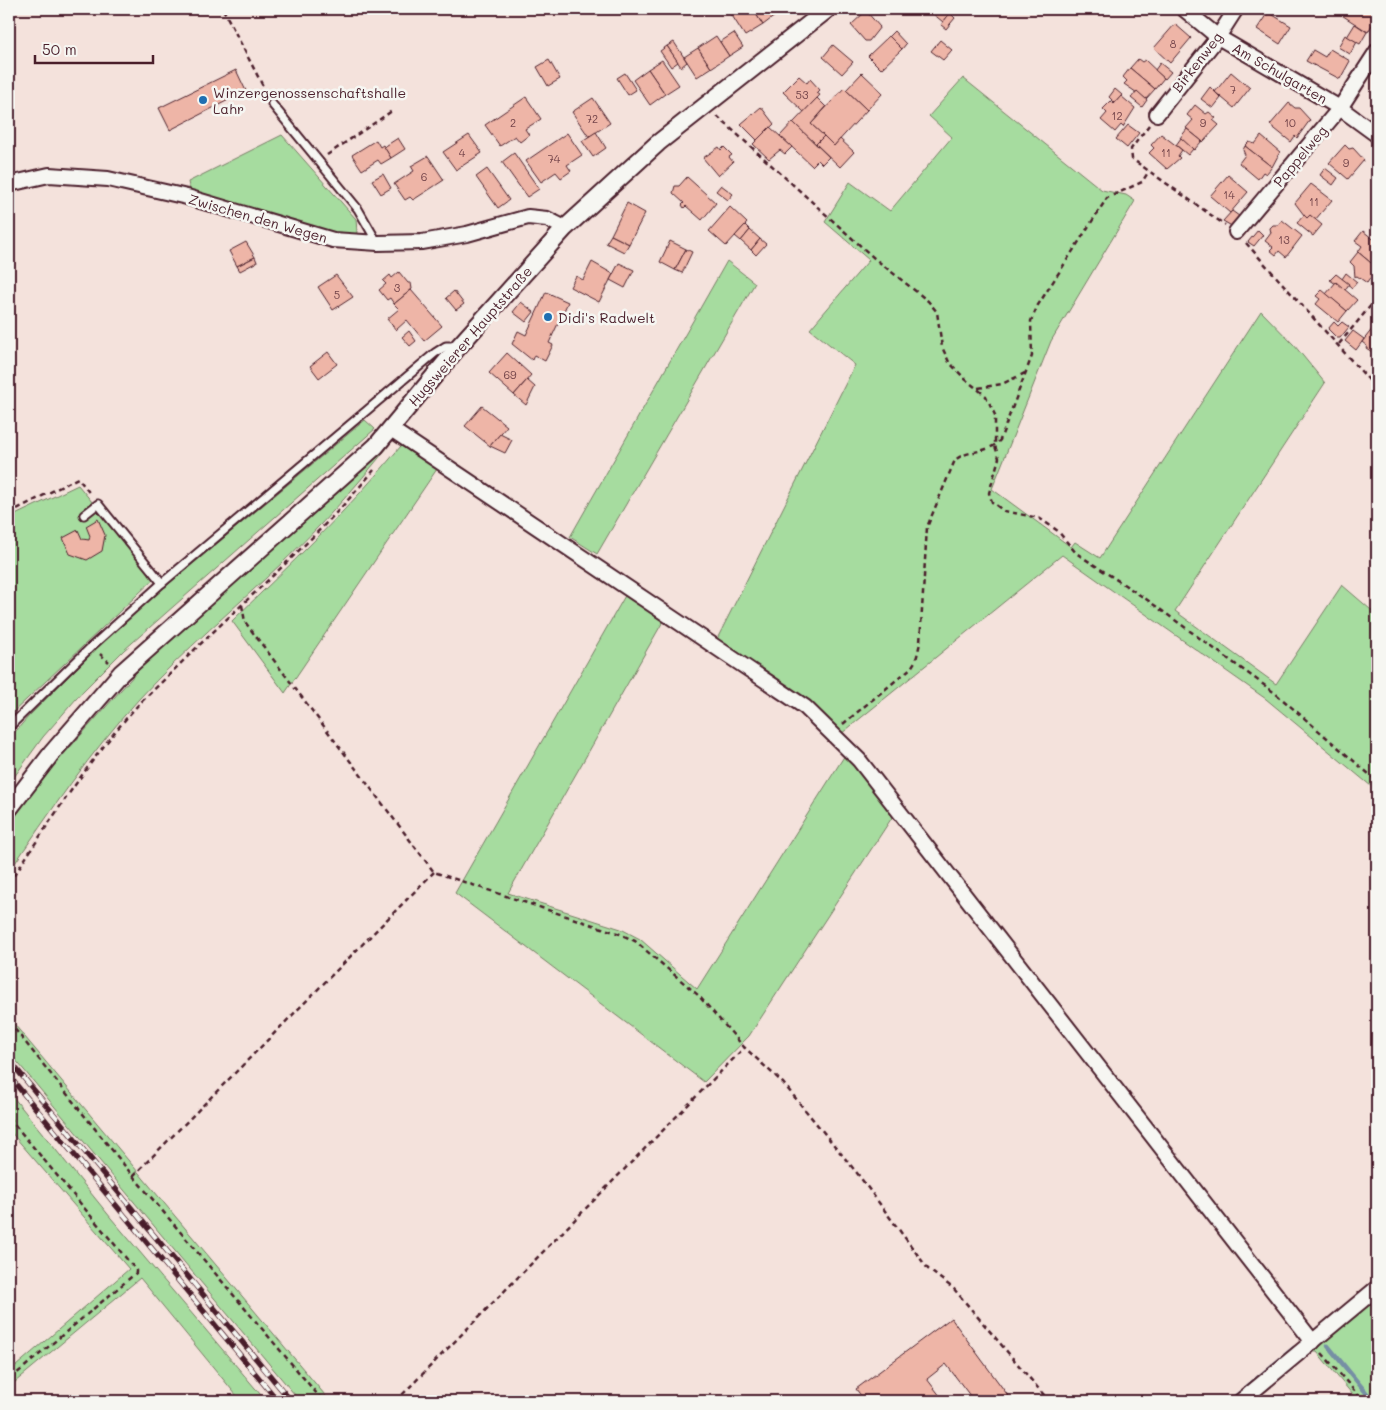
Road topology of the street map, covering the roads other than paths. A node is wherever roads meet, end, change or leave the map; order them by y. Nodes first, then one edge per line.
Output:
1 (828, 9) edge
2 (1184, 9) edge
3 (1236, 9) edge
4 (1218, 37) junction
5 (1377, 51) edge
6 (272, 104) road end
7 (1340, 108) junction
8 (1157, 114) road end
9 (1377, 135) edge
10 (9, 184) edge
11 (565, 228) junction
12 (1236, 232) road end
13 (378, 243) junction
14 (459, 346) junction
15 (391, 429) junction
16 (84, 515) dead end
17 (162, 583) junction
18 (9, 727) edge
19 (9, 809) edge
20 (1377, 1288) edge
21 (1313, 1342) junction
22 (1241, 1401) edge

1 - 11 street, Hugsweierer Hauptstraße
2 - 4 street, Am Schulgarten
3 - 4 street, Birkenweg
4 - 7 street, Am Schulgarten
4 - 8 street, Birkenweg
5 - 7 street, Pappelweg
6 - 13 lane
7 - 9 street, Am Schulgarten
7 - 12 street, Pappelweg
10 - 13 street, Zwischen den Wegen
11 - 13 street, Zwischen den Wegen
11 - 14 street, Hugsweierer Hauptstraße
14 - 15 street, Hugsweierer Hauptstraße
14 - 17 lane
15 - 19 street, Hugsweierer Hauptstraße
15 - 21 street
16 - 17 lane
17 - 18 lane
20 - 21 street
21 - 22 street

